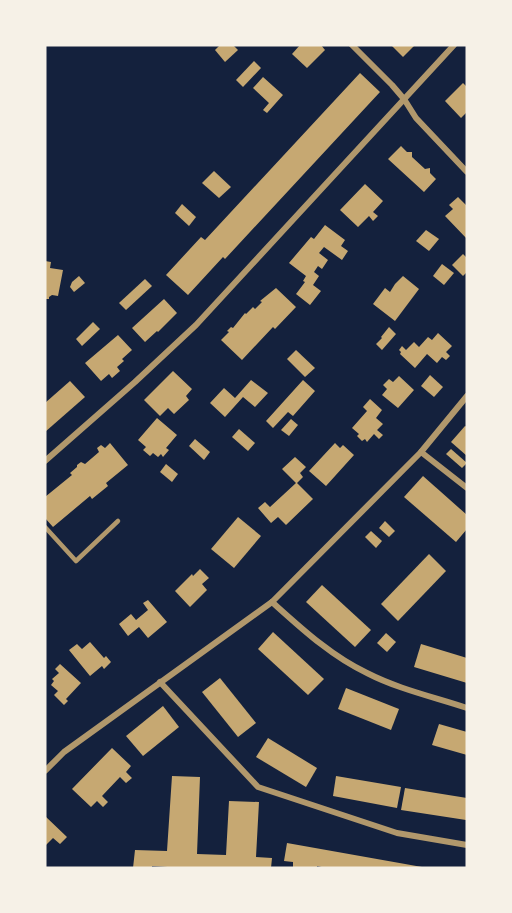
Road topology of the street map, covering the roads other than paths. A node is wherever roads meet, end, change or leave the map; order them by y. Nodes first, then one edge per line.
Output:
1 (352, 45) edge
2 (454, 45) edge
3 (404, 99) junction
4 (467, 172) edge
5 (467, 396) edge
6 (421, 452) junction
7 (45, 461) edge
8 (467, 488) edge
9 (118, 521) dead end
10 (45, 527) edge
11 (272, 602) junction
12 (160, 682) junction
13 (467, 708) edge
14 (45, 771) edge
15 (467, 845) edge

1 - 3 street
2 - 3 street
3 - 4 street
3 - 7 street
5 - 6 street
6 - 8 street
6 - 11 street
9 - 10 lane
11 - 12 street
11 - 13 street
12 - 14 street
12 - 15 street

